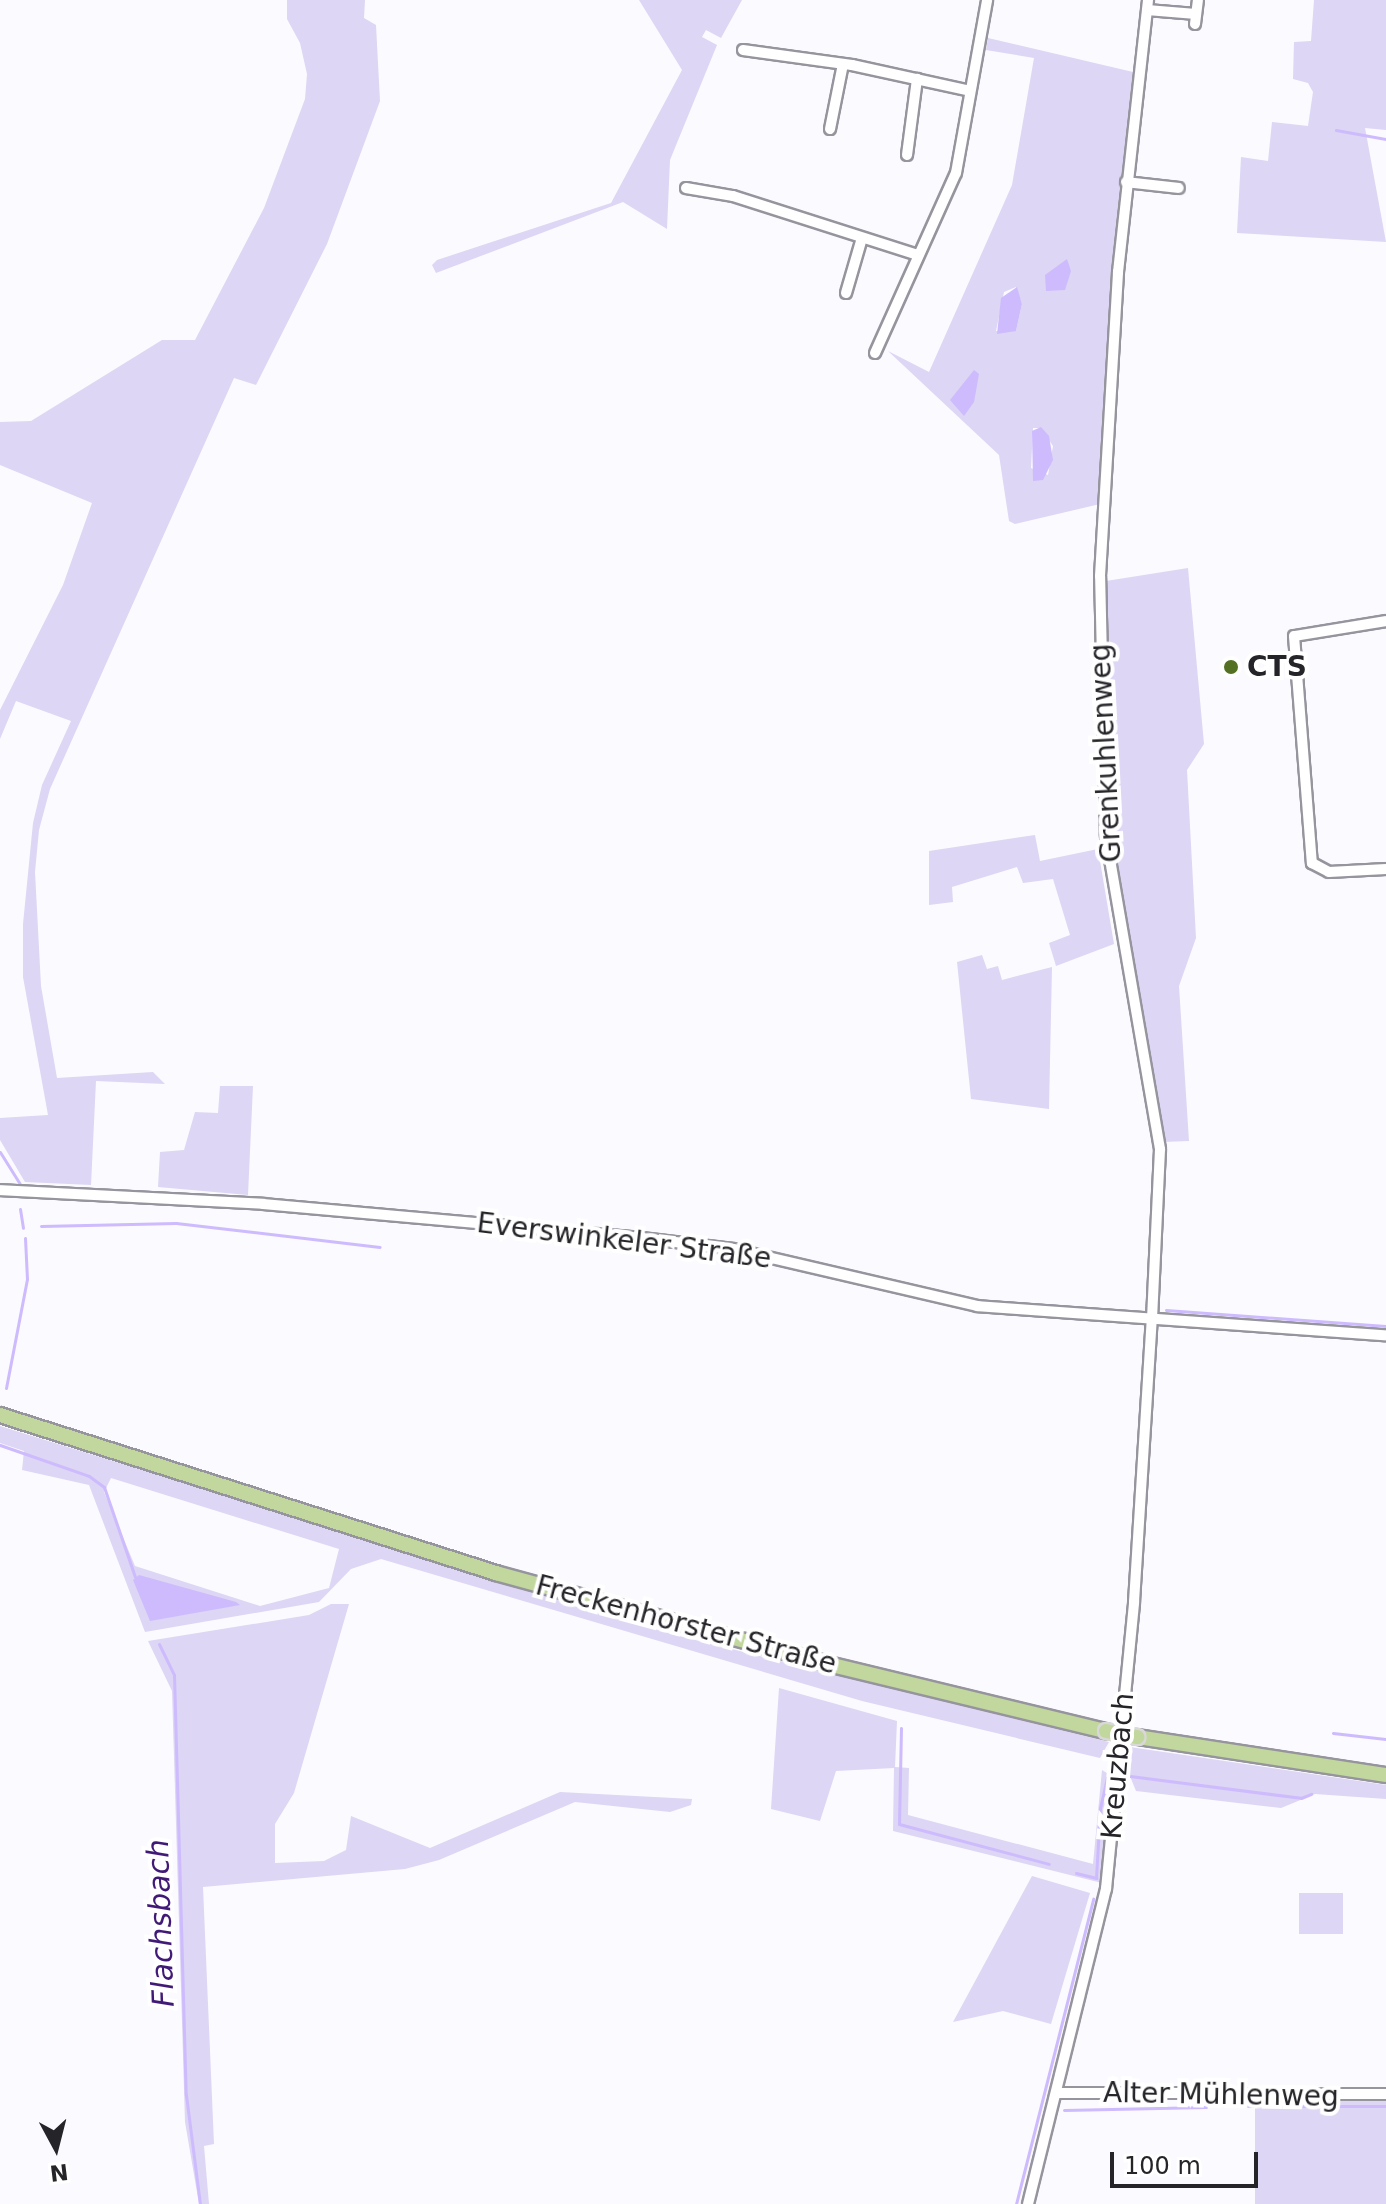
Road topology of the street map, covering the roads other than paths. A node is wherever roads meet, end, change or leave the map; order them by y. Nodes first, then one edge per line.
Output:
1 (987, 0) edge
2 (1198, 0) edge
3 (1147, 5) edge
4 (743, 50) dead end
5 (843, 64) junction
6 (917, 79) junction
7 (970, 91) junction
8 (830, 129) dead end
9 (907, 155) dead end
10 (1126, 182) junction
11 (686, 188) dead end
12 (1179, 188) dead end
13 (862, 238) junction
14 (918, 255) junction
15 (846, 293) dead end
16 (875, 353) dead end
17 (1386, 621) edge
18 (1386, 869) edge
19 (0, 1190) edge
20 (1152, 1319) junction
21 (1386, 1335) edge
22 (0, 1415) edge
23 (1386, 1775) edge
24 (1057, 2093) junction
25 (1386, 2094) edge
26 (1028, 2204) edge

1 - 7 street
2 - 3 street, Grenkuhlenweg
3 - 10 street, Grenkuhlenweg
4 - 5 street
5 - 6 street
5 - 8 street
6 - 7 street
6 - 9 street
7 - 14 street
10 - 12 street
10 - 20 street, Grenkuhlenweg
11 - 13 street
13 - 14 street
13 - 15 street
14 - 16 street
17 - 18 street
19 - 20 street, Everswinkeler Straße
20 - 21 street, Everswinkeler Straße
20 - 24 street, Kreuzbach
22 - 23 main road, Freckenhorster Straße, bridge
24 - 25 street, Alter Mühlenweg
24 - 26 street, Kreuzbach

